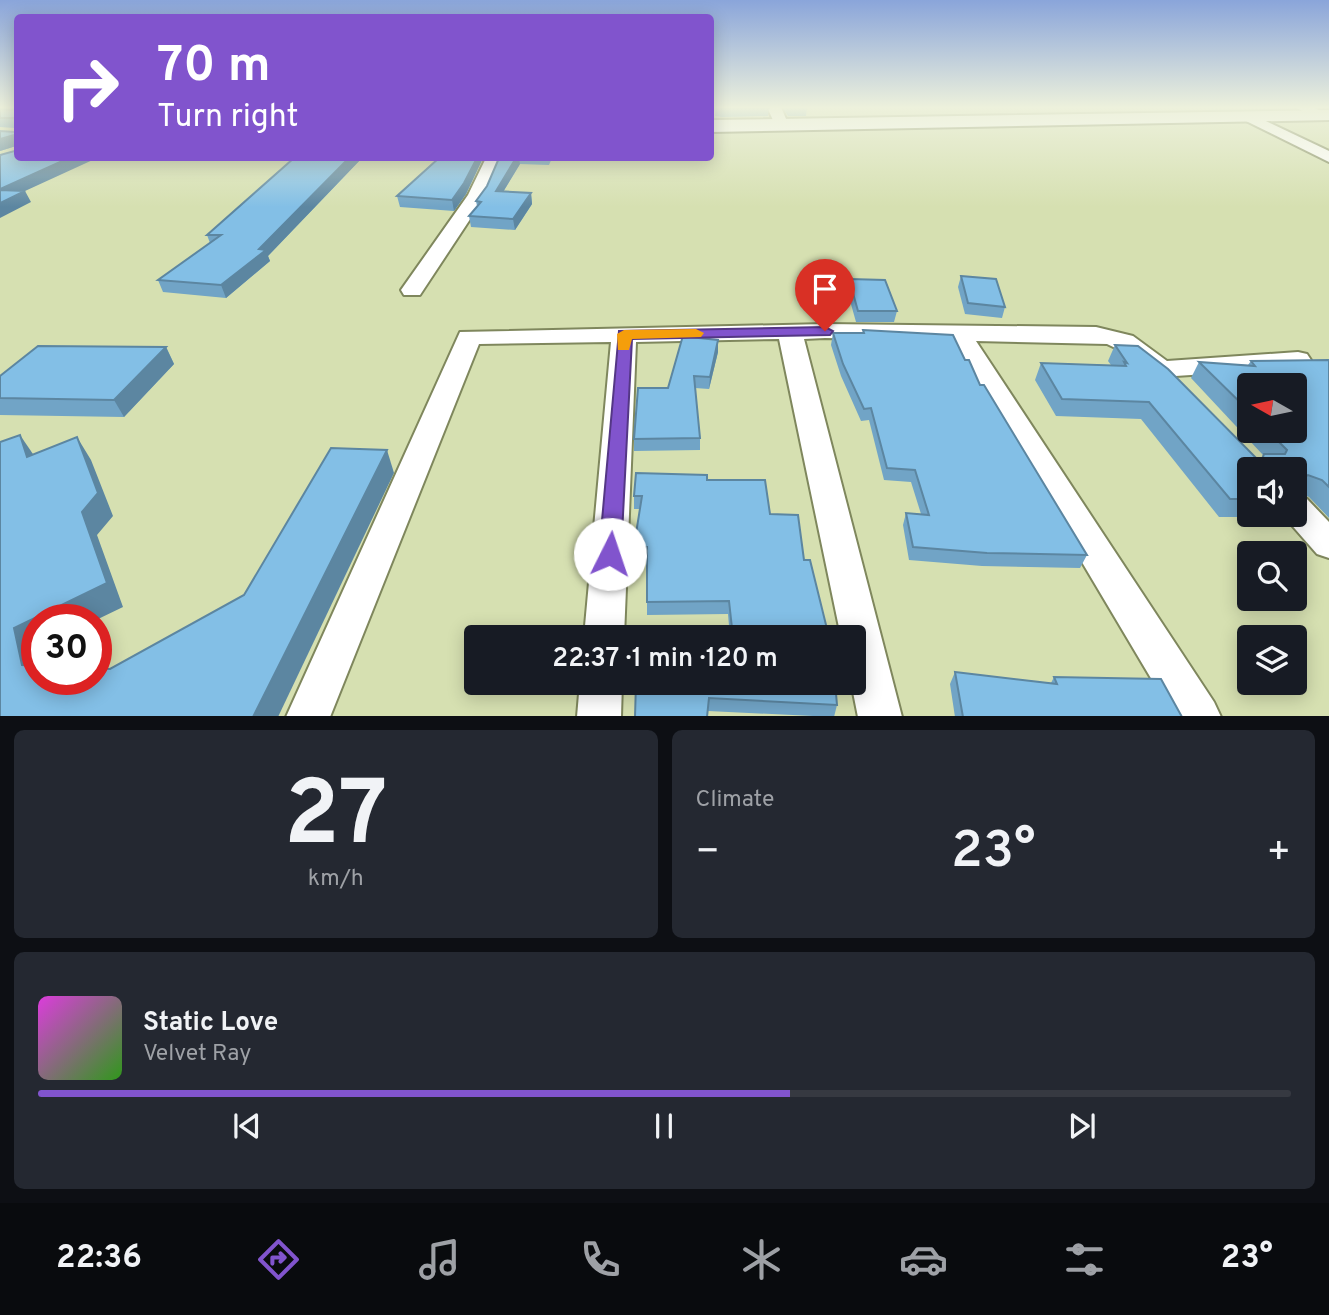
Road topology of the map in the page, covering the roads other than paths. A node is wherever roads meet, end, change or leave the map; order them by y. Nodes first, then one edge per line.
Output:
1 (1296, 140) edge
2 (1329, 157) edge
3 (493, 161) edge
4 (412, 290) dead end
5 (790, 332) junction
6 (958, 333) junction
7 (624, 334) junction
8 (1298, 360) edge
9 (1160, 369) junction
10 (1189, 399) edge
11 (1307, 521) edge
12 (1329, 544) edge
13 (605, 625) edge
14 (600, 695) edge
15 (308, 716) edge
16 (599, 716) edge
17 (880, 716) edge
18 (1199, 716) edge

1 - 2 street
3 - 4 street
5 - 6 street
5 - 7 street
5 - 17 street
6 - 9 street
6 - 18 street
7 - 13 street
7 - 15 street
8 - 9 street
9 - 10 street
11 - 12 street
14 - 16 street

